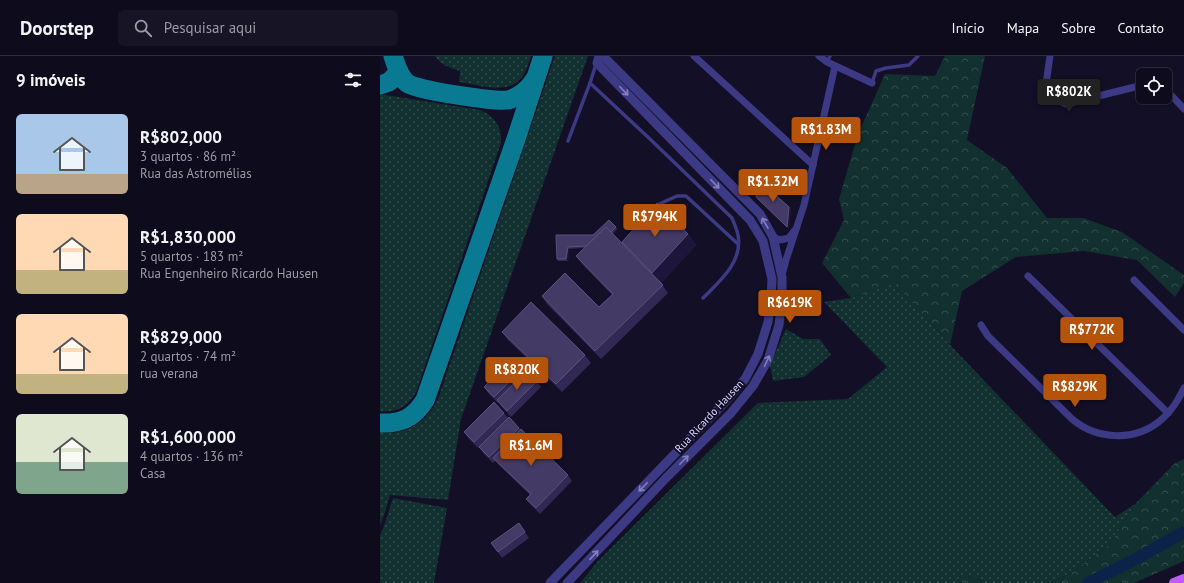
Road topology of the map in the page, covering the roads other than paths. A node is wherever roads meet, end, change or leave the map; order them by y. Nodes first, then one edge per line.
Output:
1 (694, 56) edge
2 (819, 56) edge
3 (918, 56) edge
4 (1050, 56) edge
5 (599, 58) edge
6 (828, 59) edge
7 (835, 66) junction
8 (590, 83) junction
9 (872, 83) joint
10 (1136, 87) edge
11 (1172, 96) edge
12 (1184, 109) edge
13 (568, 142) dead end
14 (813, 165) junction
15 (657, 205) edge
16 (796, 230) junction
17 (773, 237) junction
18 (738, 244) junction
19 (1028, 276) dead end
20 (782, 277) junction
21 (1134, 280) dead end
22 (703, 298) dead end
23 (981, 325) dead end
24 (1184, 330) edge
25 (1184, 388) edge
26 (1168, 413) junction
27 (1184, 579) edge
28 (550, 583) edge
29 (567, 583) edge
30 (1174, 583) edge

1 - 14 street
2 - 6 street
3 - 9 lane
4 - 10 street
5 - 8 lane
17 -> 5 street, Rua Ricardo Hausen
5 -> 28 street, Rua Ricardo Hausen
6 - 7 street
7 - 9 street
7 - 14 street
8 - 13 lane
8 - 18 lane
11 - 12 street
14 - 16 street
15 - 18 lane
16 - 17 street
16 - 20 street
17 - 20 street, Rua Ricardo Hausen
18 - 22 lane
19 - 26 street
29 -> 20 street, Rua Ricardo Hausen
21 - 24 street
23 - 26 street
25 - 26 street
27 - 30 main road

